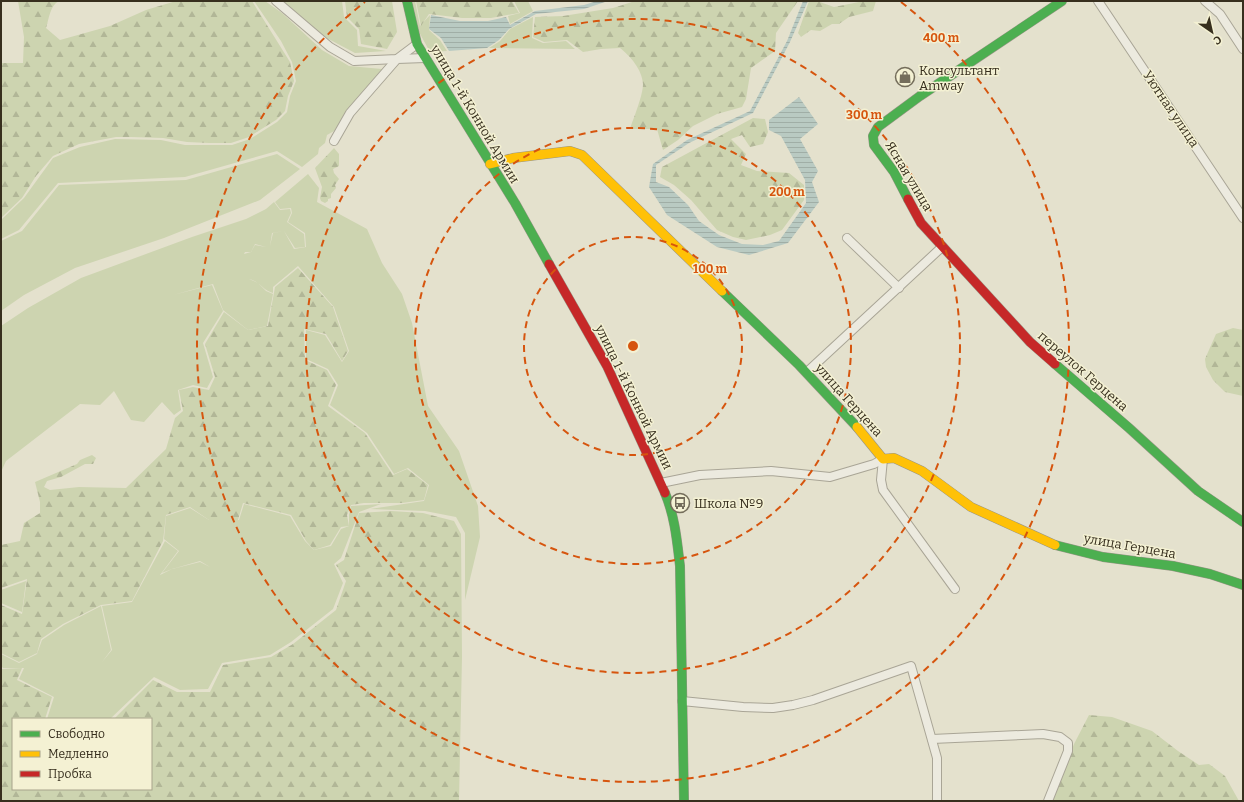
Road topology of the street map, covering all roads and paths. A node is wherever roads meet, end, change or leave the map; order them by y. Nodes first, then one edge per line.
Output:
1 (276, 1) edge
2 (407, 1) edge
3 (1062, 1) edge
4 (1098, 1) edge
5 (1205, 1) edge
6 (417, 44) junction
7 (1243, 49) edge
8 (425, 58) junction
9 (397, 59) junction
10 (334, 141) dead end
11 (490, 164) junction
12 (1243, 218) edge
13 (921, 223) joint
14 (847, 238) dead end
15 (942, 247) junction
16 (899, 288) junction
17 (807, 372) junction
18 (883, 459) junction
19 (661, 483) junction
20 (1243, 522) edge
21 (1243, 585) edge
22 (955, 589) dead end
23 (682, 701) junction
24 (932, 739) junction
25 (684, 801) edge
26 (937, 801) edge
27 (1048, 801) edge

1 - 9 street
2 - 6 street, улица 1-й Конной Армии
3 - 13 street, Ясная улица
4 - 12 street, Уютная улица
5 - 7 street
6 - 8 street, улица 1-й Конной Армии
6 - 9 street
8 - 9 street
8 - 11 street, улица 1-й Конной Армии
9 - 10 street
11 - 17 street, улица Герцена
11 - 19 street, улица 1-й Конной Армии
13 - 15 street, переулок Герцена
14 - 16 street
15 - 16 street
15 - 20 street, переулок Герцена
16 - 17 street
17 - 18 street, улица Герцена
18 - 19 street
18 - 21 street, улица Герцена
18 - 22 street
19 - 23 street, улица 1-й Конной Армии
23 - 24 street
23 - 25 street, улица 1-й Конной Армии
24 - 26 street
24 - 27 street

